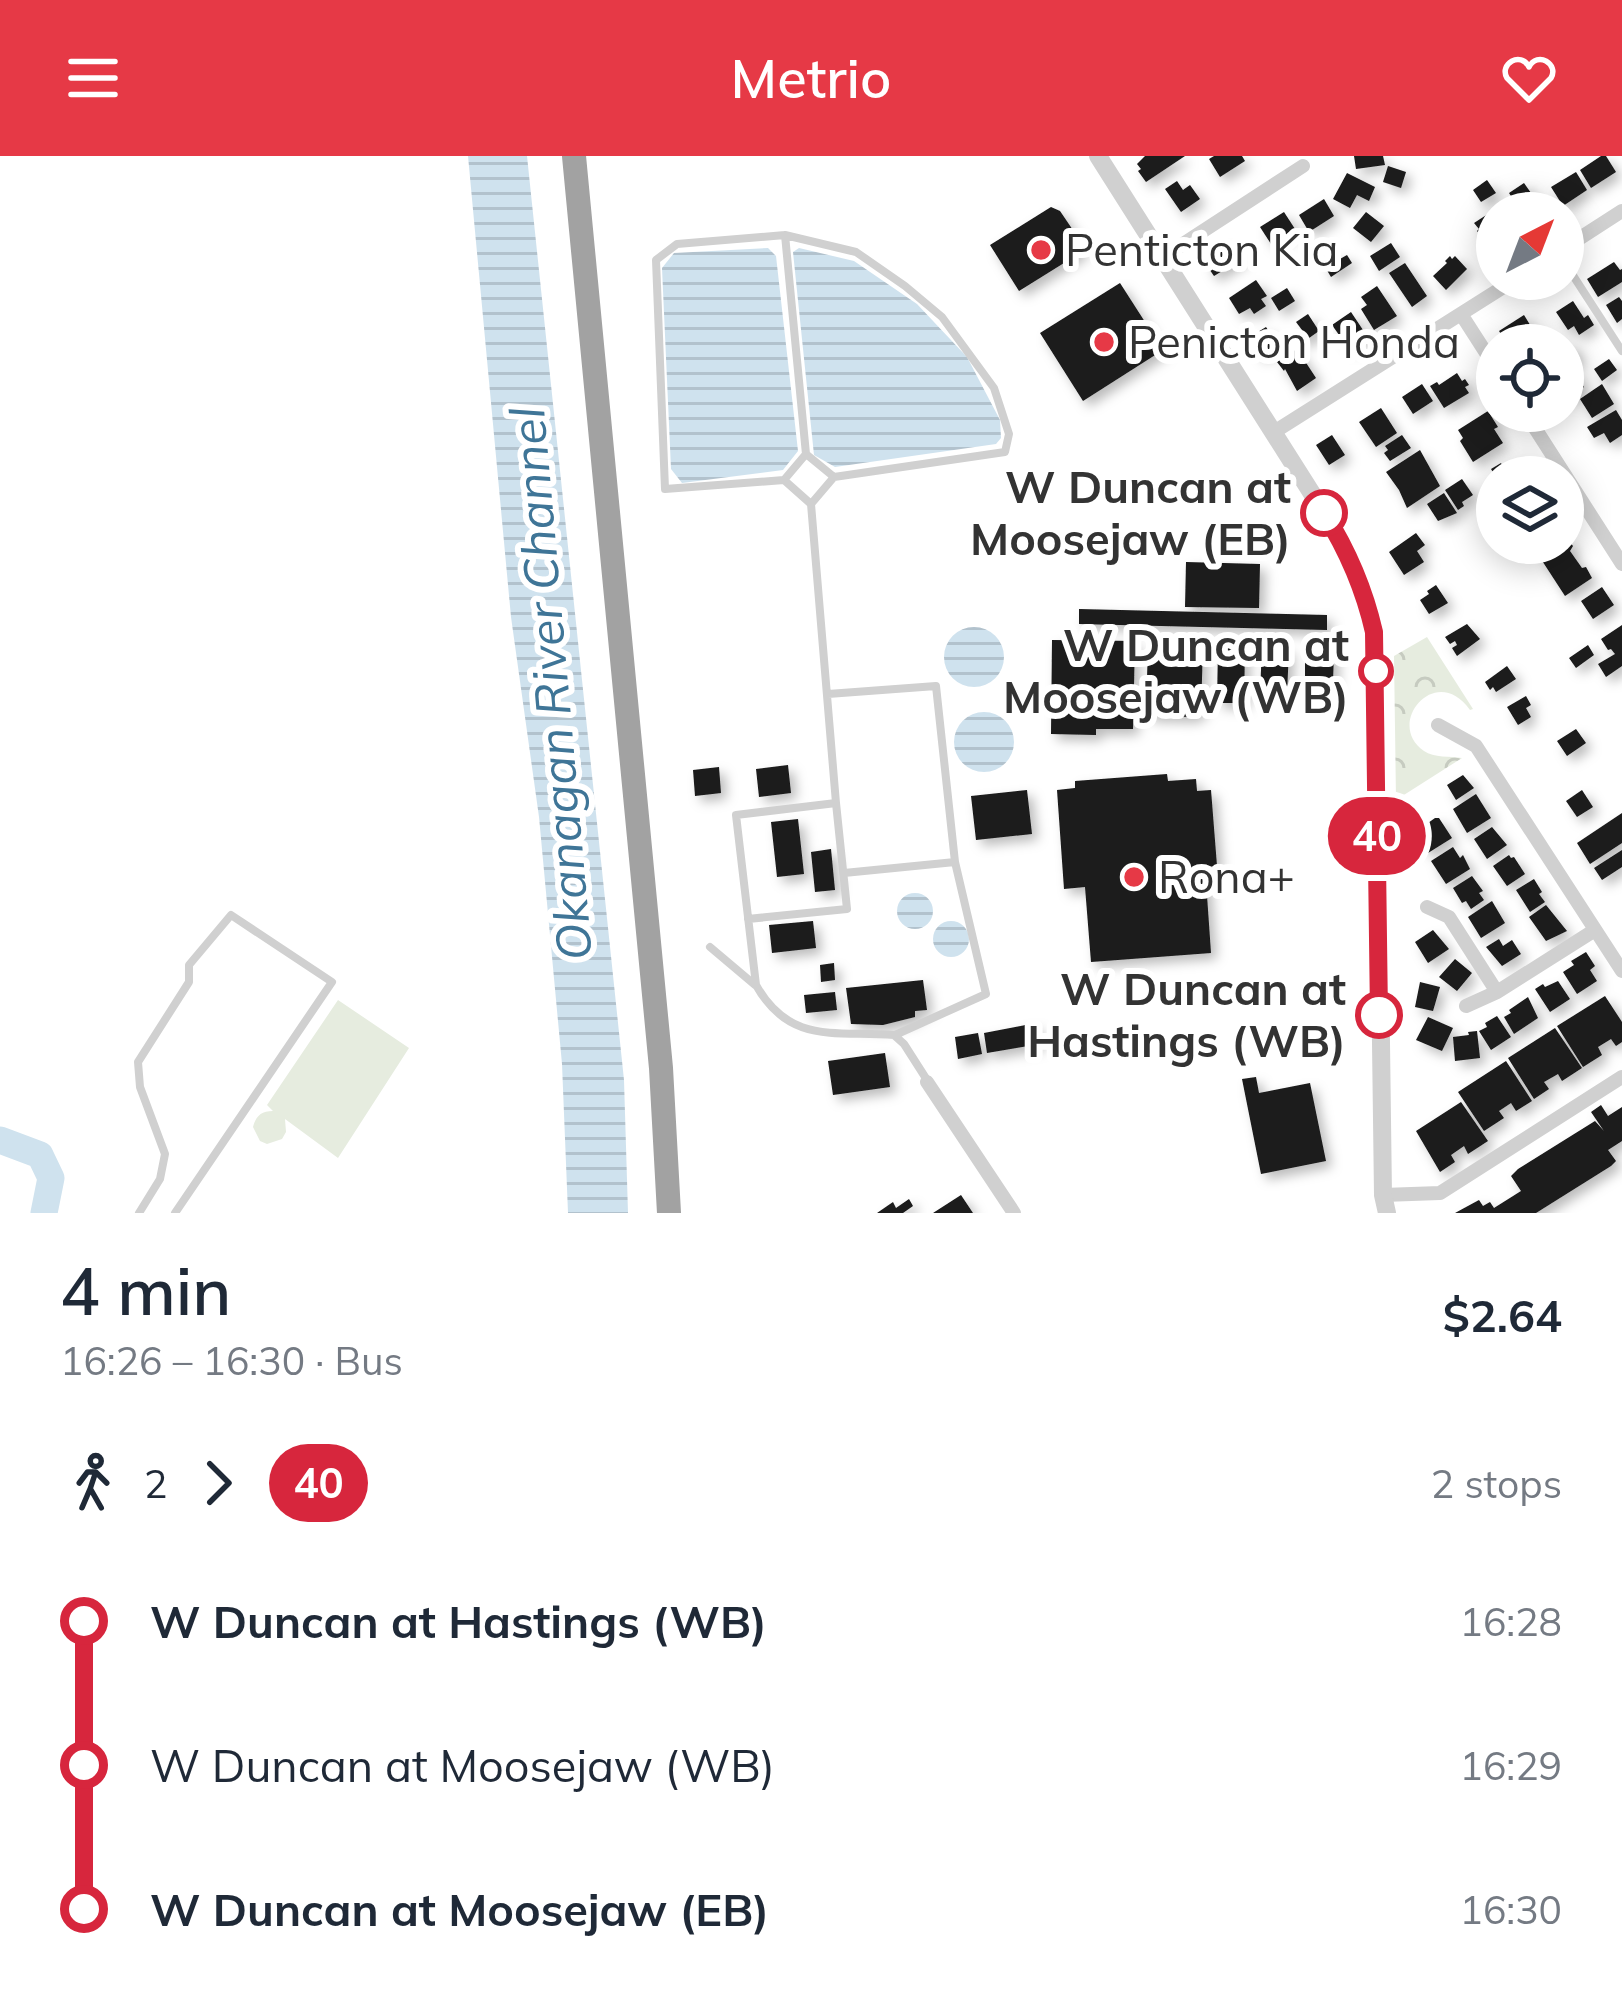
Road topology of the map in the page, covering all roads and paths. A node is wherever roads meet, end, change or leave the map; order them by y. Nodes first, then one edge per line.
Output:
1 (574, 156) edge
2 (1098, 156) edge
3 (1304, 166) dead end
4 (1622, 212) edge
5 (785, 235) junction
6 (1584, 236) edge
7 (1163, 257) junction
8 (1584, 291) edge
9 (1483, 300) edge
10 (1461, 314) junction
11 (1476, 337) edge
12 (1621, 346) edge
13 (1274, 432) junction
14 (1537, 432) edge
15 (806, 454) junction
16 (834, 477) junction
17 (784, 480) junction
18 (812, 503) junction
19 (1622, 564) edge
20 (828, 694) junction
21 (1438, 725) dead end
22 (836, 803) junction
23 (956, 862) junction
24 (844, 873) junction
25 (1427, 907) dead end
26 (748, 919) junction
27 (1595, 930) junction
28 (710, 947) dead end
29 (1622, 971) edge
30 (756, 986) junction
31 (1497, 992) junction
32 (1466, 1006) dead end
33 (894, 1035) junction
34 (1622, 1076) edge
35 (928, 1082) joint
36 (1385, 1204) edge
37 (139, 1213) edge
38 (175, 1213) edge
39 (669, 1213) edge
40 (1014, 1213) edge

1 - 39 highway
2 - 7 street
3 - 7 street
4 - 6 street
5 - 15 lane
5 - 16 lane
5 - 17 lane
7 - 13 street
8 - 12 lane
9 - 10 street
10 - 11 street
10 - 13 street
13 - 36 street
14 - 19 street
15 - 16 lane
15 - 17 lane
16 - 18 lane
17 - 18 lane
18 - 20 lane
20 - 22 lane
20 - 23 lane
21 - 27 street
22 - 24 lane
22 - 26 lane
23 - 24 lane
23 - 33 lane
24 - 26 lane
25 - 31 street
26 - 30 lane
27 - 29 street
27 - 31 street
28 - 30 lane
30 - 33 lane
31 - 32 street
33 - 35 lane
34 - 36 street
35 - 40 street
37 - 38 lane

